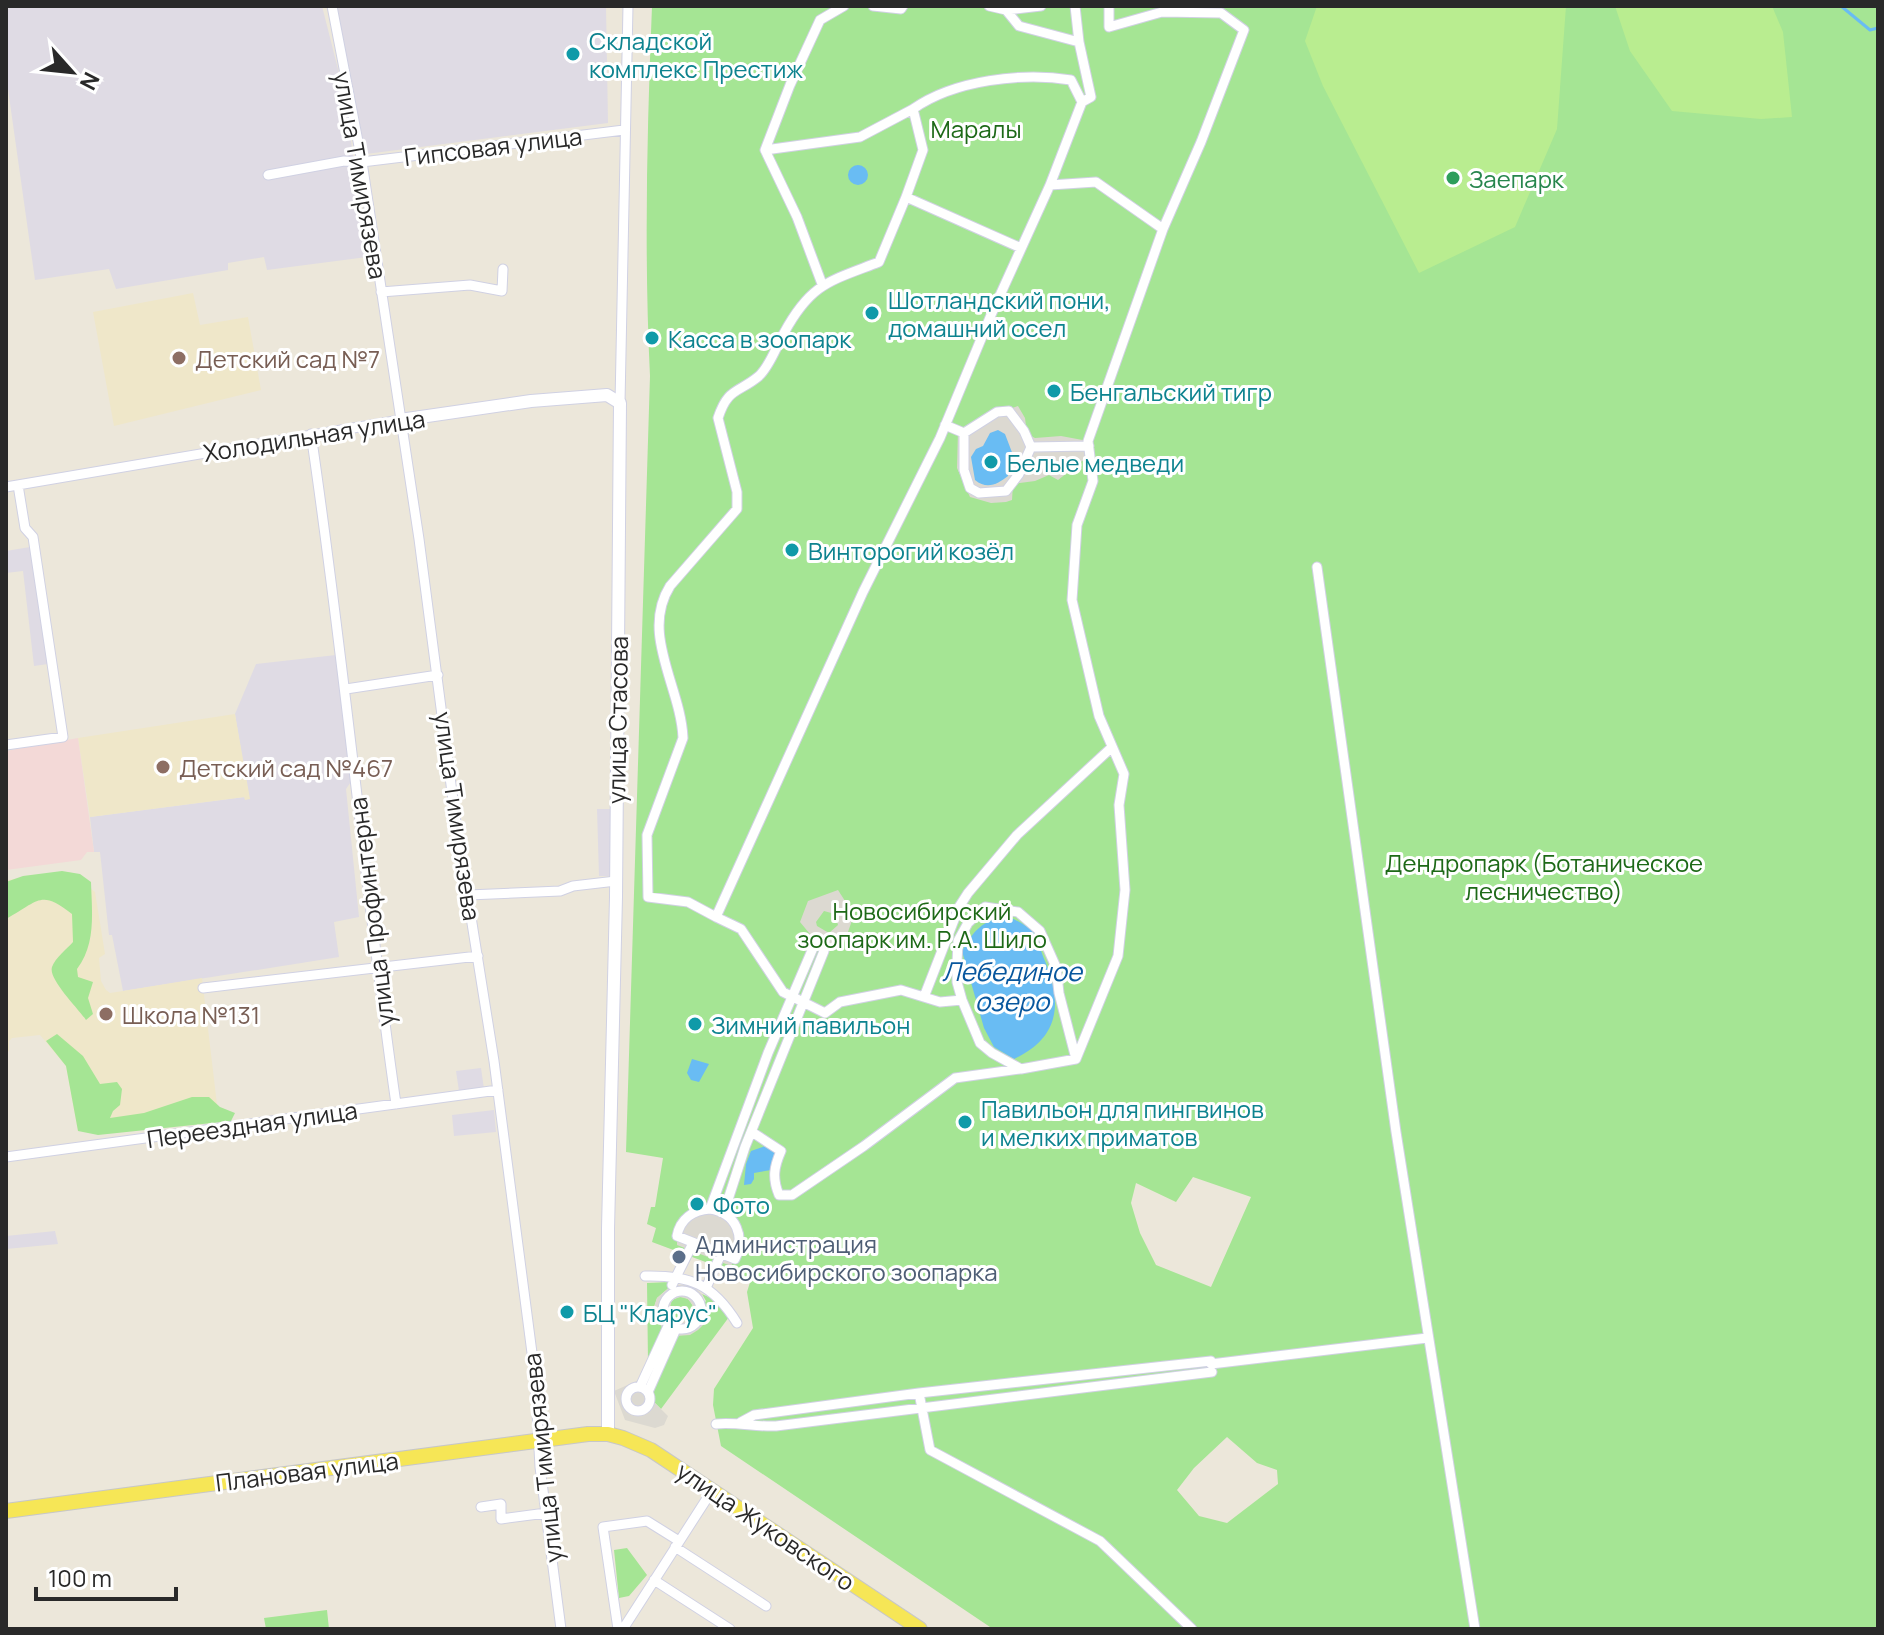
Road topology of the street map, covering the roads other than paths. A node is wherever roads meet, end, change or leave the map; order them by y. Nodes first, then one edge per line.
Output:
1 (332, 6) edge
2 (628, 6) edge
3 (844, 6) edge
4 (873, 6) edge
5 (903, 6) edge
6 (989, 6) edge
7 (1041, 6) edge
8 (1075, 6) edge
9 (1109, 6) edge
10 (1006, 10) junction
11 (1079, 42) junction
12 (1082, 102) junction
13 (913, 109) junction
14 (624, 130) junction
15 (765, 150) junction
16 (362, 162) junction
17 (268, 175) dead end
18 (1050, 185) junction
19 (906, 197) junction
20 (1163, 229) junction
21 (1021, 248) junction
22 (503, 269) dead end
23 (822, 284) junction
24 (381, 292) junction
25 (620, 403) junction
26 (400, 420) junction
27 (945, 425) junction
28 (964, 433) junction
29 (311, 434) junction
30 (1089, 446) junction
31 (1031, 447) junction
32 (18, 485) junction
33 (6, 487) edge
34 (1317, 567) dead end
35 (438, 675) junction
36 (346, 689) junction
37 (6, 745) edge
38 (1111, 748) junction
39 (616, 881) junction
40 (968, 893) junction
41 (468, 895) junction
42 (985, 907) junction
43 (716, 917) junction
44 (816, 941) dead end
45 (824, 951) dead end
46 (478, 956) junction
47 (377, 969) junction
48 (203, 988) dead end
49 (924, 997) junction
50 (793, 998) junction
51 (962, 1000) junction
52 (803, 1004) junction
53 (1076, 1059) junction
54 (1021, 1069) junction
55 (498, 1090) junction
56 (396, 1104) junction
57 (752, 1132) junction
58 (6, 1157) edge
59 (710, 1209) junction
60 (724, 1212) junction
61 (691, 1246) junction
62 (720, 1258) junction
63 (645, 1276) dead end
64 (674, 1280) junction
65 (694, 1281) junction
66 (706, 1288) junction
67 (689, 1292) junction
68 (737, 1323) dead end
69 (672, 1326) junction
70 (1427, 1338) junction
71 (1212, 1366) junction
72 (644, 1389) junction
73 (919, 1393) junction
74 (920, 1406) junction
75 (646, 1408) junction
76 (655, 1419) dead end
77 (741, 1422) junction
78 (716, 1424) dead end
79 (608, 1434) junction
80 (538, 1440) junction
81 (713, 1489) junction
82 (481, 1507) dead end
83 (6, 1511) edge
84 (546, 1513) junction
85 (677, 1544) junction
86 (654, 1580) junction
87 (766, 1606) dead end
88 (561, 1629) edge
89 (621, 1629) edge
90 (730, 1629) edge
91 (920, 1629) edge
92 (1192, 1629) edge
93 (1475, 1629) edge

1 - 16 street, улица Тимирязева
2 - 14 street, улица Стасова
3 - 15 street
4 - 5 street
6 - 10 street
7 - 10 street
8 - 11 street
9 - 20 street
10 - 11 street
11 - 12 street
12 - 13 street
12 - 18 street
13 - 15 street
13 - 19 street
14 - 16 street, Гипсовая улица
14 - 25 street, улица Стасова
15 - 23 street
16 - 17 street, Гипсовая улица
16 - 24 street, улица Тимирязева
18 - 20 street
18 - 21 street
19 - 21 street
19 - 23 street
20 - 30 street
21 - 27 street
22 - 24 street
23 - 43 street
24 - 26 street, улица Тимирязева
25 - 26 street, Холодильная улица
25 - 39 street, улица Стасова
26 - 29 street, Холодильная улица
26 - 35 street, улица Тимирязева
27 - 28 street
27 - 43 street
28 - 31 street
28 - 31 street
29 - 32 street, Холодильная улица
29 - 36 street, улица Профинтерна
30 - 31 street
30 - 38 street
32 - 33 street, Холодильная улица
32 - 37 street
34 - 70 street
35 - 36 street
35 - 41 street, улица Тимирязева
36 - 47 street, улица Профинтерна
38 - 40 street
38 - 53 street
39 - 41 street
39 - 79 street, улица Стасова
40 - 42 street
40 - 49 street
41 - 46 street, улица Тимирязева
42 - 51 street
42 - 53 street
43 - 50 street
44 - 50 street
45 - 52 street
46 - 47 street
46 - 55 street, улица Тимирязева
47 - 48 street
47 - 56 street, улица Профинтерна
49 - 51 street
49 - 52 street
50 - 52 street
50 - 59 street
51 - 54 street
52 - 57 street
53 - 54 street
54 - 57 street
55 - 56 street, Переездная улица
55 - 80 street, улица Тимирязева
56 - 58 street, Переездная улица
57 - 60 street
59 - 60 street
59 - 61 street
60 - 62 street
61 - 62 street
61 - 64 street
62 - 66 street
63 - 64 street
64 - 65 street
65 - 66 street
65 - 67 street
66 - 68 street
67 - 69 street
67 - 69 street
69 - 72 street
70 - 71 street
70 - 93 street
71 - 73 street
71 - 74 street
72 - 75 street
72 - 75 street
73 - 74 street
73 - 77 street
74 - 77 street
74 - 92 street
75 - 76 street
77 - 78 street
79 - 80 main road, Плановая улица
79 - 81 main road, улица Жуковского
80 - 83 main road, Плановая улица
80 - 84 street, улица Тимирязева
81 - 85 street
81 - 91 main road, улица Жуковского
82 - 84 street
84 - 88 street, улица Тимирязева
85 - 86 street
85 - 87 street
85 - 89 street
86 - 89 street
86 - 90 street

